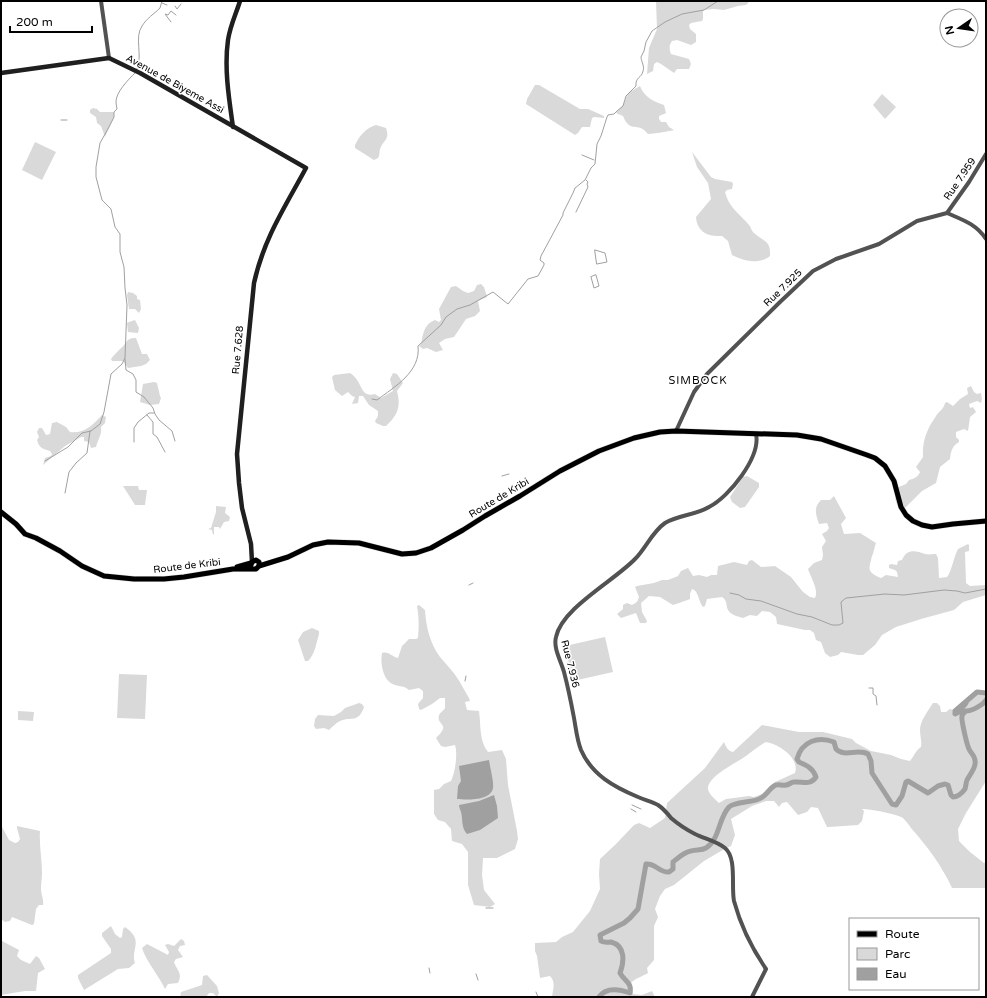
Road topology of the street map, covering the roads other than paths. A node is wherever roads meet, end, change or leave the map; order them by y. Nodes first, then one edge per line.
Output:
1 (101, 1) edge
2 (240, 1) edge
3 (109, 58) junction
4 (1, 74) edge
5 (233, 127) junction
6 (986, 154) edge
7 (306, 168) joint
8 (947, 213) junction
9 (986, 239) edge
10 (676, 431) junction
11 (756, 434) junction
12 (1, 512) edge
13 (986, 521) edge
14 (255, 564) junction
15 (752, 997) edge

1 - 3 street
2 - 5 main road
3 - 4 main road
3 - 5 main road, Avenue de Biyeme Assi
5 - 7 main road, Avenue de Biyeme Assi
6 - 8 street, Rue 7.959
7 - 14 main road, Rue 7.628
8 - 9 street
8 - 10 street, Rue 7.925
10 - 11 main road, Route de Kribi
10 - 14 main road, Route de Kribi
11 - 13 main road, Route de Kribi
11 - 15 street, Rue 7.936
12 - 14 main road, Route de Kribi

